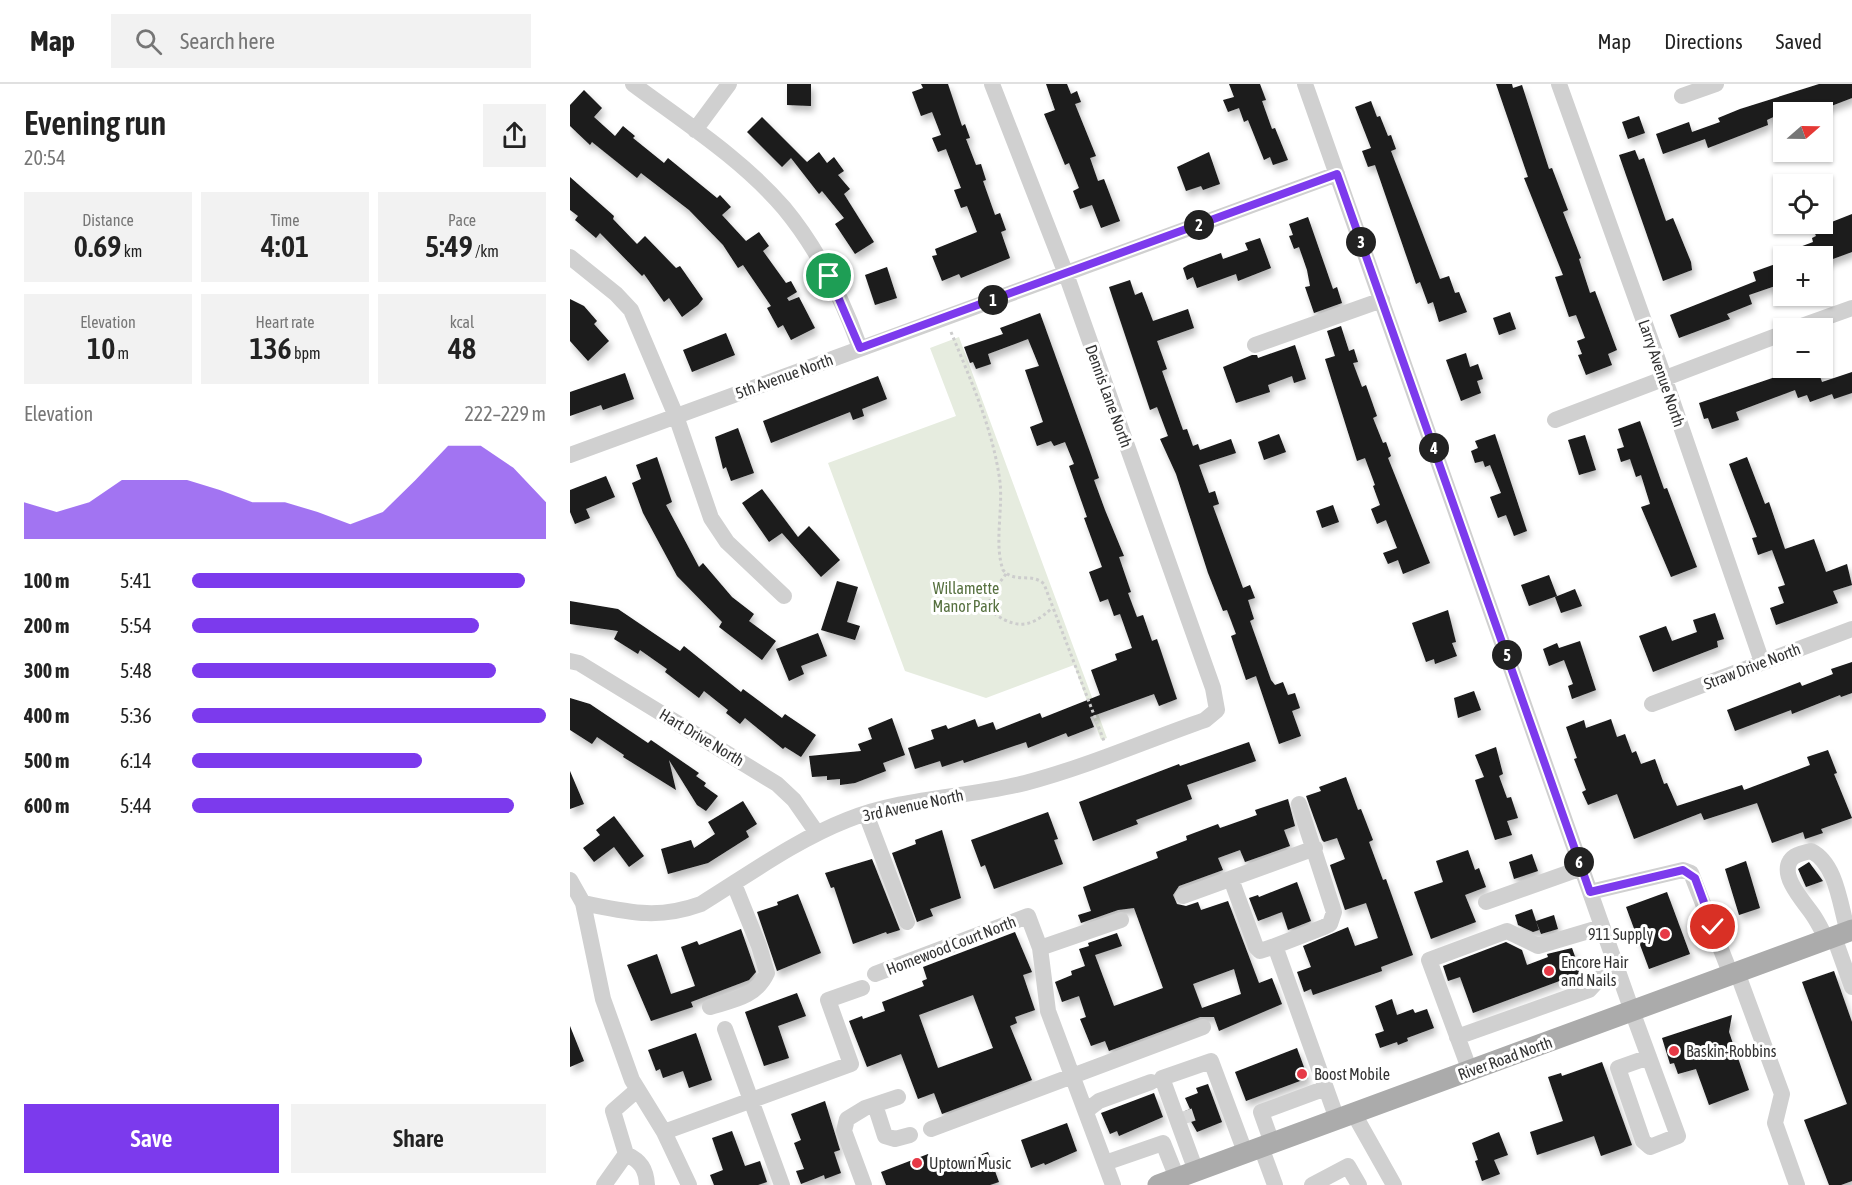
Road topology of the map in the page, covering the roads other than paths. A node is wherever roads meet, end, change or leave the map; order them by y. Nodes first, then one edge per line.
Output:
1 (633, 84) edge
2 (729, 84) edge
3 (992, 84) edge
4 (1305, 84) edge
5 (1559, 84) edge
6 (1716, 84) edge
7 (1682, 96) dead end
8 (695, 130) junction
9 (1337, 174) junction
10 (570, 257) edge
11 (1066, 274) junction
12 (1382, 300) junction
13 (1852, 308) edge
14 (1824, 318) edge
15 (1773, 337) edge
16 (1255, 345) dead end
17 (860, 348) junction
18 (1664, 377) junction
19 (675, 416) junction
20 (1555, 420) dead end
21 (570, 455) edge
22 (784, 596) dead end
23 (1852, 629) edge
24 (570, 661) edge
25 (1762, 662) junction
26 (1652, 704) dead end
27 (1216, 710) joint
28 (1299, 804) dead end
29 (866, 814) junction
30 (818, 833) junction
31 (1315, 848) junction
32 (1582, 868) junction
33 (1231, 879) junction
34 (570, 880) edge
35 (734, 884) junction
36 (1590, 892) junction
37 (1184, 896) dead end
38 (1486, 902) dead end
39 (583, 903) junction
40 (1121, 920) dead end
41 (907, 922) dead end
42 (1602, 927) junction
43 (1840, 935) edge
44 (1275, 946) junction
45 (1040, 948) junction
46 (1617, 971) junction
47 (875, 974) dead end
48 (1734, 974) junction
49 (1852, 987) edge
50 (862, 988) dead end
51 (710, 1007) dead end
52 (1632, 1011) junction
53 (1203, 1027) dead end
54 (725, 1029) dead end
55 (1457, 1037) junction
56 (1648, 1057) junction
57 (1470, 1071) junction
58 (1073, 1077) junction
59 (1151, 1082) dead end
60 (1326, 1088) junction
61 (637, 1090) junction
62 (1222, 1090) junction
63 (898, 1097) dead end
64 (751, 1100) junction
65 (875, 1105) junction
66 (1086, 1111) junction
67 (1346, 1117) junction
68 (931, 1129) dead end
69 (664, 1132) junction
70 (910, 1135) dead end
71 (1186, 1145) junction
72 (1259, 1147) junction
73 (626, 1154) junction
74 (1104, 1163) junction
75 (1177, 1178) edge
76 (604, 1185) edge
77 (647, 1185) edge
78 (689, 1185) edge
79 (782, 1185) edge
80 (864, 1185) edge
81 (1113, 1185) edge
82 (1275, 1185) edge
83 (1312, 1185) edge
84 (1359, 1185) edge
85 (1394, 1185) edge
86 (1797, 1185) edge

1 - 8 street
2 - 8 street
3 - 11 street, Dennis Lane North
4 - 9 street
5 - 18 street, Larry Avenue North
6 - 7 street
8 - 17 street
9 - 11 street, 5th Avenue North
9 - 12 street
10 - 19 street
11 - 17 street, 5th Avenue North
11 - 27 street, Dennis Lane North
12 - 16 street
12 - 32 street
13 - 14 street
15 - 18 street
17 - 19 street, 5th Avenue North
18 - 20 street
18 - 25 street, Larry Avenue North
19 - 21 street, 5th Avenue North
19 - 22 street
23 - 25 street, Straw Drive North
24 - 30 street, Hart Drive North
25 - 26 street, Straw Drive North
27 - 29 street, 3rd Avenue North
28 - 31 street
29 - 30 street, 3rd Avenue North
29 - 41 street
30 - 35 street, 3rd Avenue North
31 - 33 street
31 - 44 street
32 - 36 street
32 - 38 street
33 - 37 street
33 - 44 street
34 - 39 street
35 - 39 street, 3rd Avenue North
35 - 51 street
36 - 42 street
36 - 48 street
39 - 61 street
40 - 45 street
42 - 46 street
42 - 55 street
43 - 48 main road, River Road North
43 - 49 street
44 - 60 street
45 - 47 street, Homewood Court North
45 - 58 street, Homewood Court North
46 - 52 street
46 - 55 street
48 - 52 main road, River Road North
48 - 86 street
50 - 64 street
52 - 56 street
52 - 57 main road, River Road North
53 - 58 street
54 - 64 street
55 - 57 street
56 - 56 street
57 - 67 main road, River Road North
58 - 66 street, Homewood Court North
58 - 68 street
59 - 66 street
60 - 67 street
60 - 72 street
61 - 69 street
61 - 73 street
62 - 71 street
62 - 71 street
62 - 72 street
63 - 65 street
64 - 69 street
64 - 79 street
65 - 70 street
65 - 80 street
66 - 74 street, Homewood Court North
67 - 72 main road, River Road North
67 - 85 street
69 - 78 street
71 - 75 street
72 - 75 main road, River Road North
72 - 82 street
73 - 76 street
73 - 77 street
74 - 75 street
74 - 81 street, Homewood Court North
83 - 84 street

